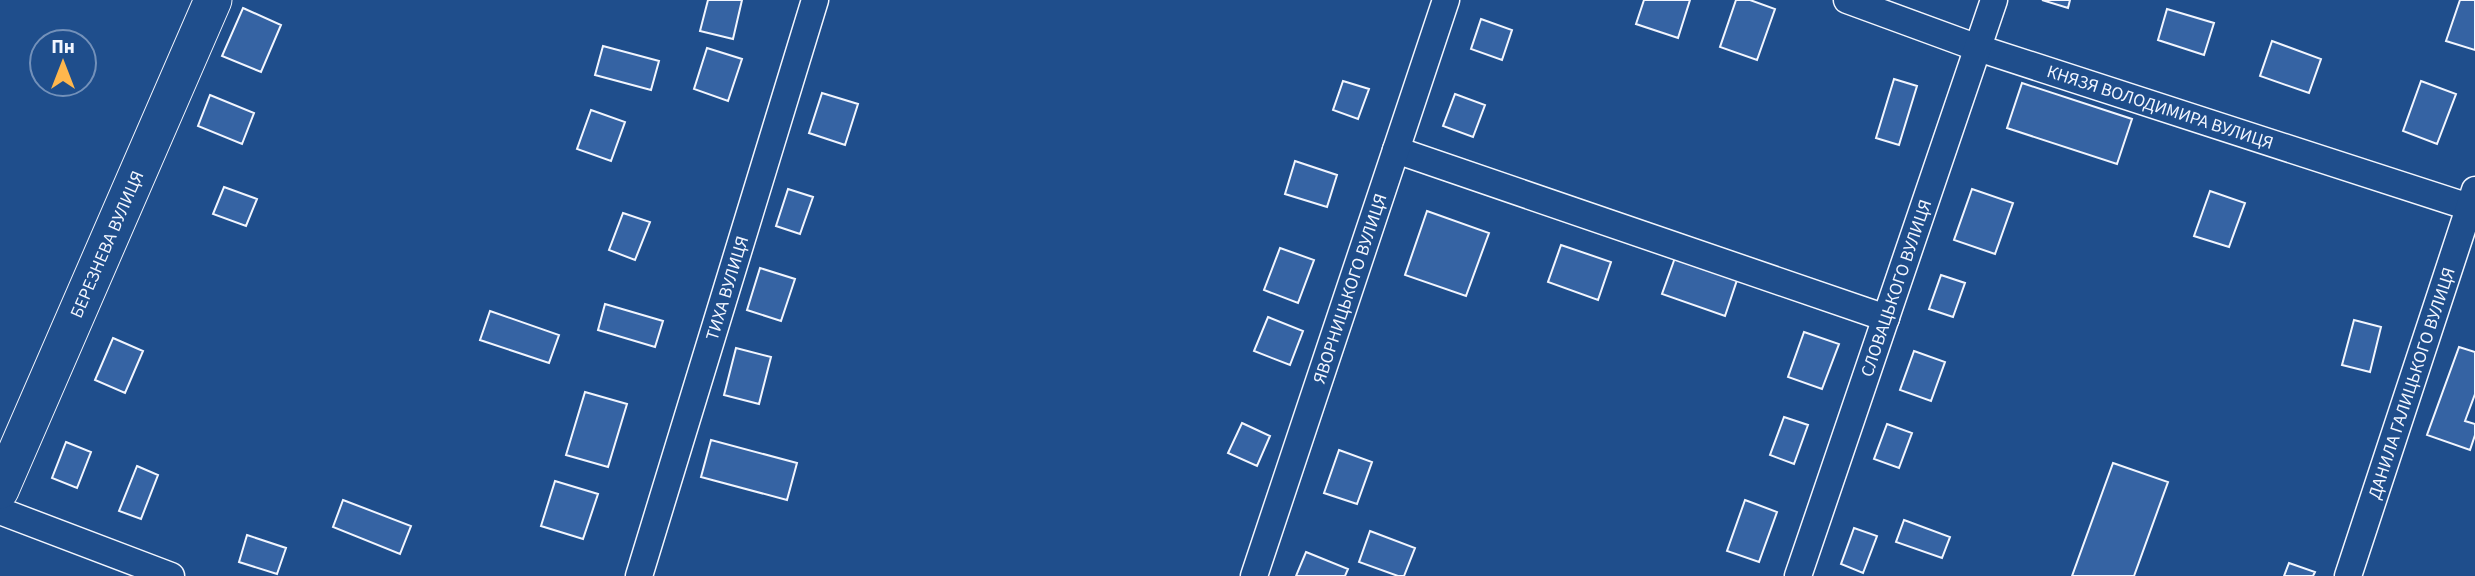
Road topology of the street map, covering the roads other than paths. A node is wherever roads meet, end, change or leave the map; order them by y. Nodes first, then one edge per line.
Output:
1 (213, 0) edge
2 (815, 0) edge
3 (1446, 0) edge
4 (1847, 0) edge
5 (1994, 0) edge
6 (1978, 48) junction
7 (1396, 150) junction
8 (2473, 202) edge
9 (1886, 318) junction
10 (0, 490) edge
11 (0, 511) edge
12 (171, 576) edge
13 (639, 576) edge
14 (1254, 576) edge
15 (1798, 576) edge
16 (2348, 576) edge

1 - 10 main road, БЕРЕЗНЕВА ВУЛИЦЯ
2 - 13 street, ТИХА ВУЛИЦЯ
3 - 7 street, ЯВОРНИЦЬКОГО ВУЛИЦЯ
4 - 6 street, КНЯЗЯ ВОЛОДИМИРА ВУЛИЦЯ
5 - 6 street, СЛОВАЦЬКОГО ВУЛИЦЯ
6 - 8 street, КНЯЗЯ ВОЛОДИМИРА ВУЛИЦЯ
6 - 9 street, СЛОВАЦЬКОГО ВУЛИЦЯ
7 - 9 street
7 - 14 street, ЯВОРНИЦЬКОГО ВУЛИЦЯ
8 - 16 street, ДАНИЛА ГАЛИЦЬКОГО ВУЛИЦЯ
9 - 15 street, СЛОВАЦЬКОГО ВУЛИЦЯ
11 - 12 street

